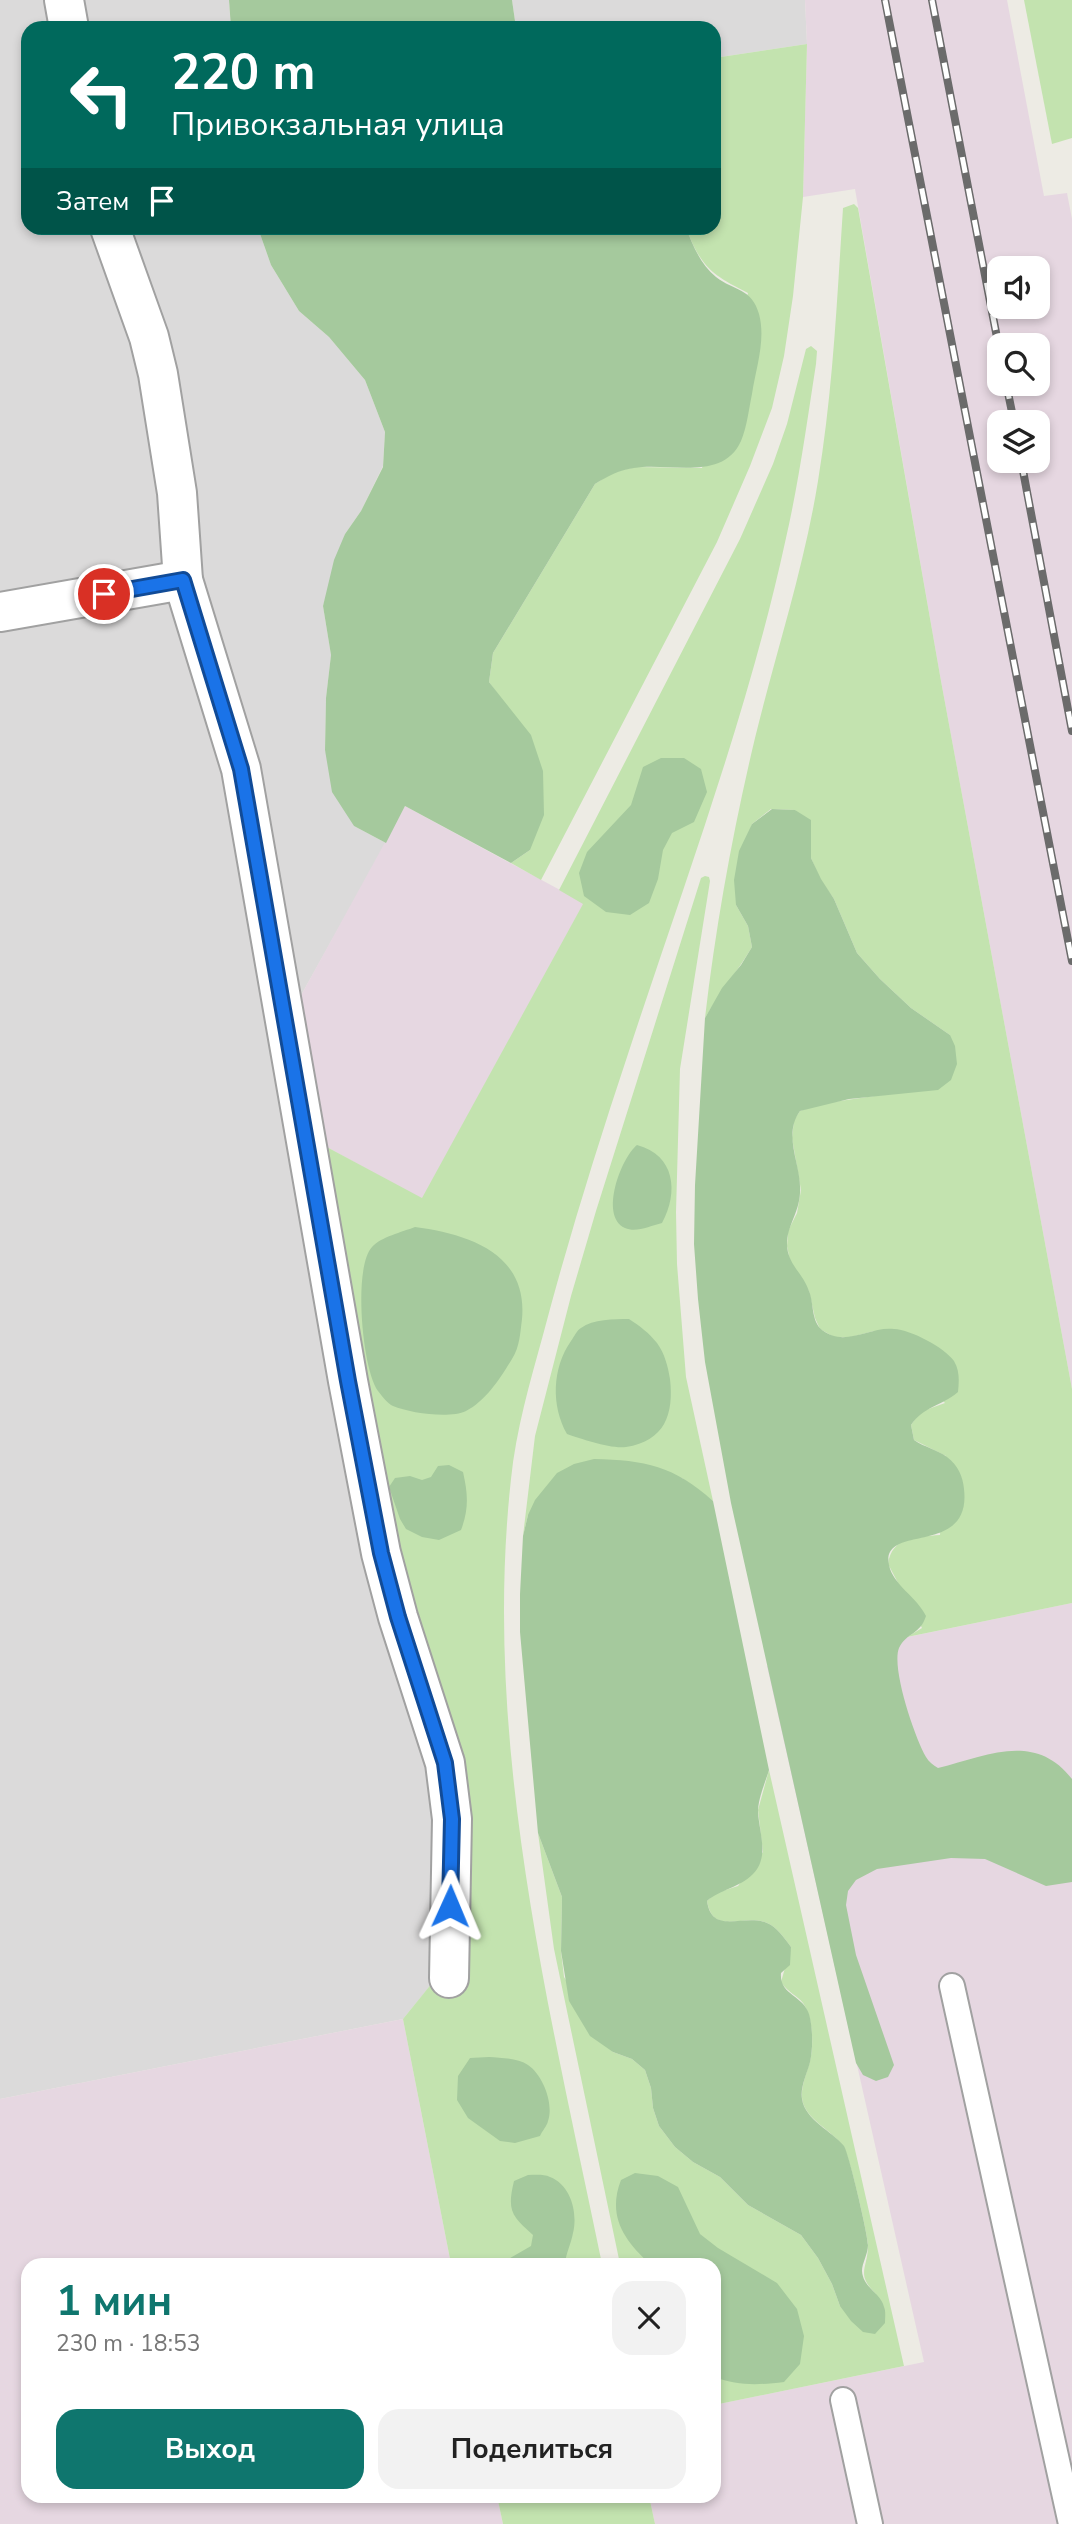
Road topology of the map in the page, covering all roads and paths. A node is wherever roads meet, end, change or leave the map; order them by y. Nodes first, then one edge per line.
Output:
1 (64, 0) edge
2 (68, 21) edge
3 (113, 235) edge
4 (183, 580) junction
5 (0, 612) edge
6 (449, 1978) dead end
7 (952, 1986) dead end
8 (844, 2400) dead end
9 (870, 2524) edge
10 (1071, 2524) edge

1 - 2 street
3 - 4 street
4 - 5 street
4 - 6 street
7 - 10 lane
8 - 9 lane

